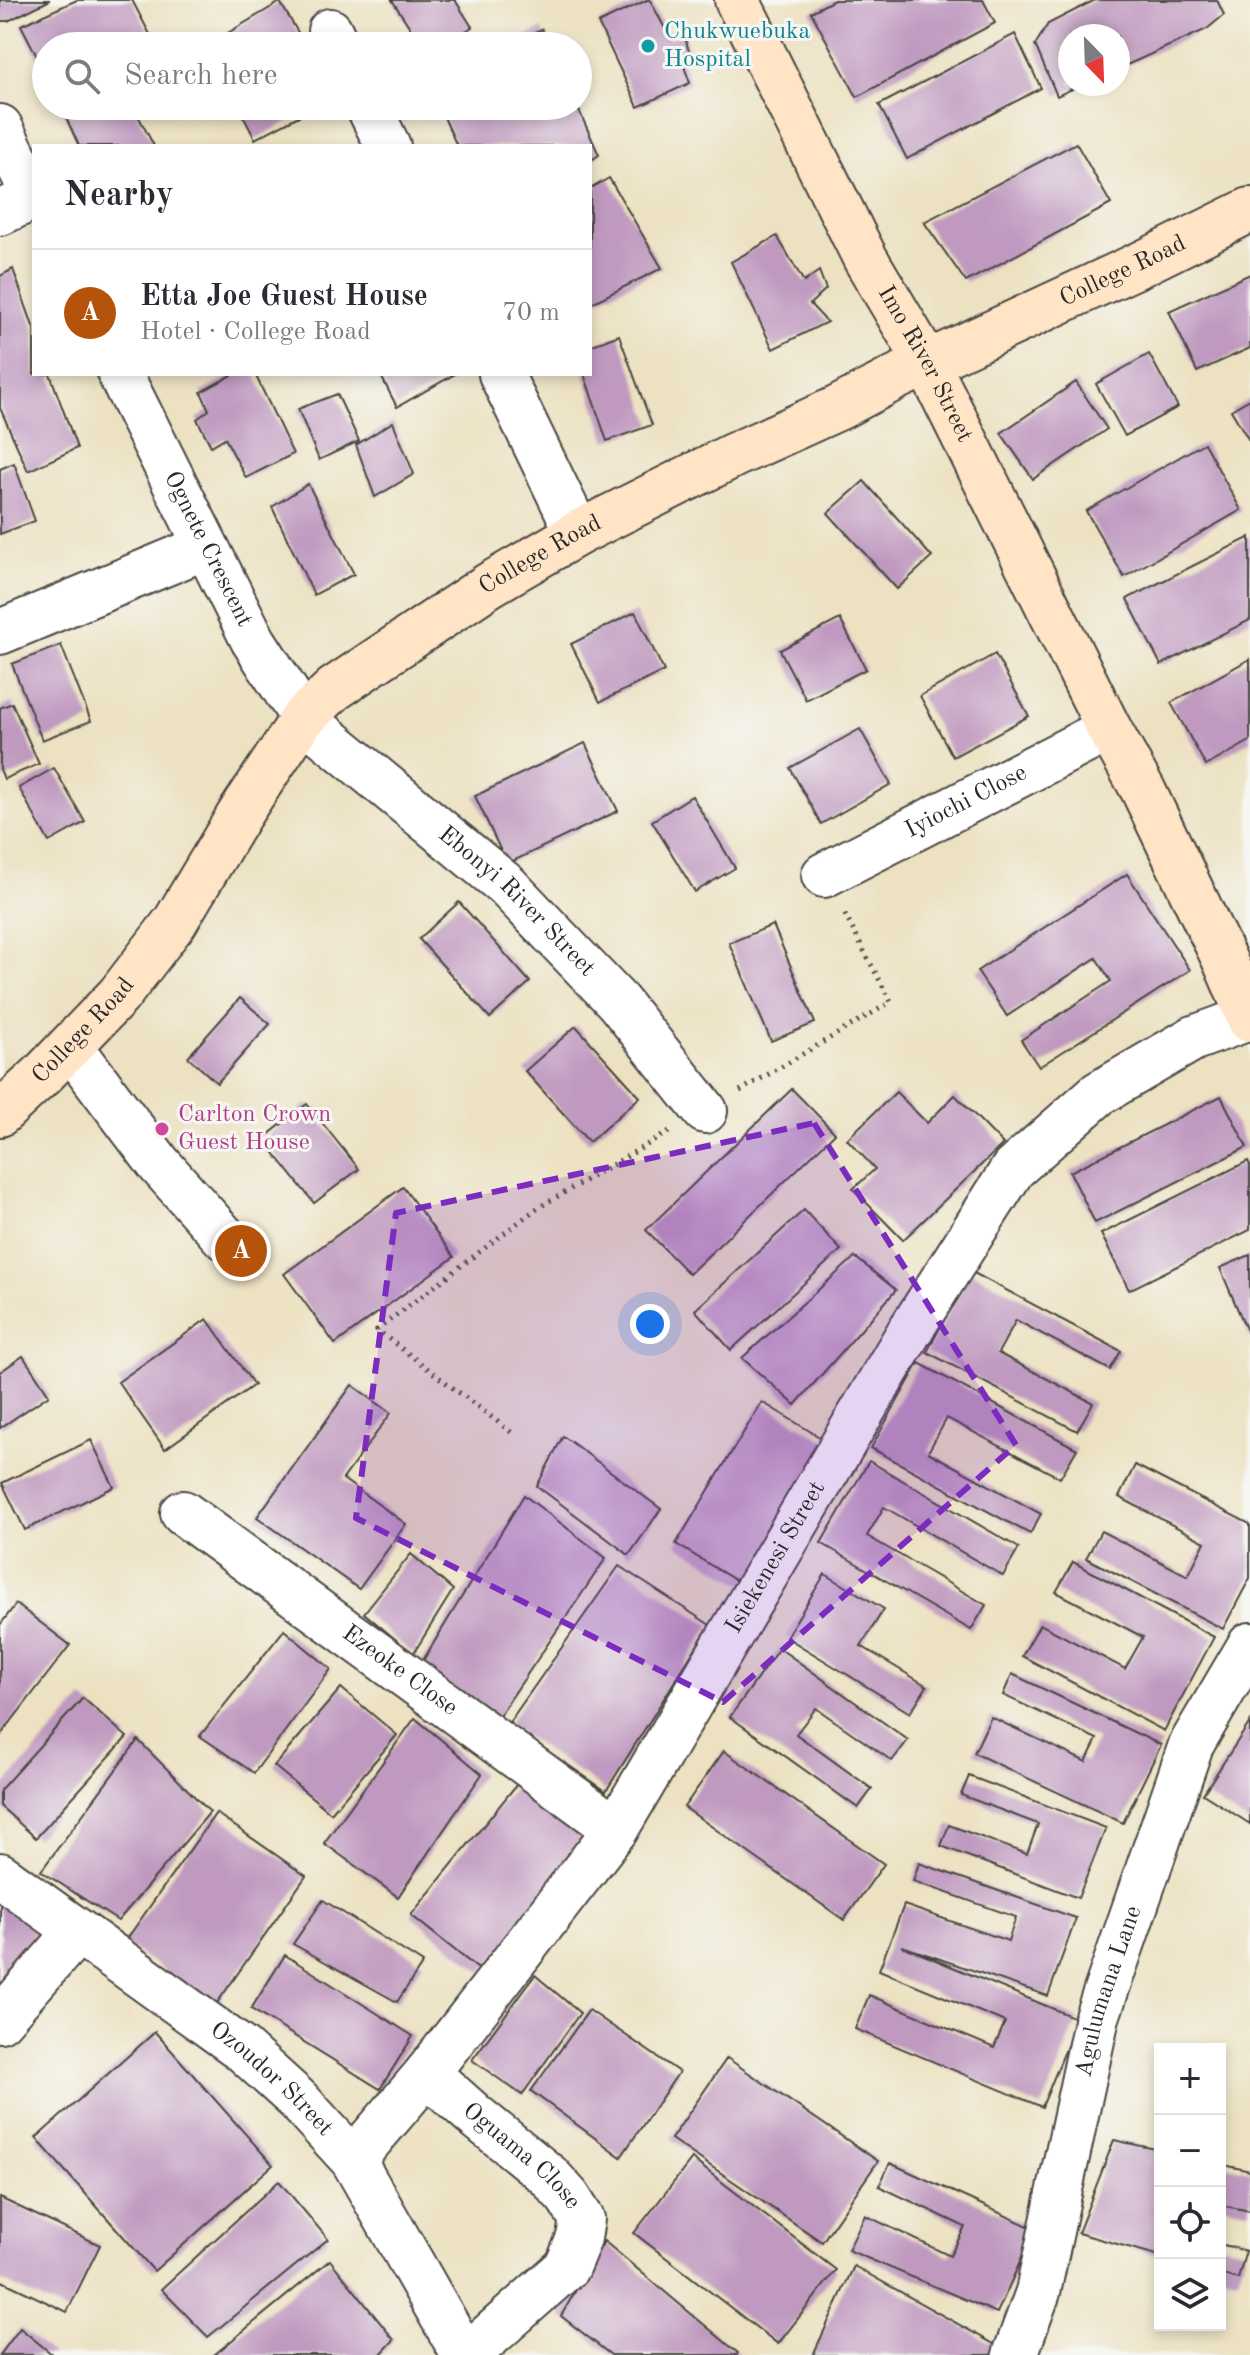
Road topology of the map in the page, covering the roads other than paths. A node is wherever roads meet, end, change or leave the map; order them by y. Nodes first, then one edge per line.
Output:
1 (737, 0) edge
2 (375, 120) edge
3 (0, 127) edge
4 (387, 144) edge
5 (32, 192) edge
6 (32, 197) edge
7 (1250, 210) edge
8 (0, 213) edge
9 (927, 363) junction
10 (121, 376) edge
11 (502, 376) edge
12 (578, 533) junction
13 (205, 547) junction
14 (0, 632) edge
15 (303, 718) junction
16 (1109, 729) junction
17 (824, 875) road end
18 (1250, 1019) edge
19 (71, 1047) junction
20 (705, 1111) road end
21 (0, 1114) edge
22 (224, 1237) dead end
23 (183, 1513) dead end
24 (1250, 1645) edge
25 (616, 1829) junction
26 (0, 1875) edge
27 (77, 1932) junction
28 (0, 2020) edge
29 (427, 2073) junction
30 (353, 2160) junction
31 (466, 2355) edge
32 (1015, 2355) edge

1 - 9 main road, Imo River Street
2 - 4 street
3 - 5 street
6 - 8 street
7 - 9 main road, College Road
9 - 12 main road, College Road
9 - 16 main road, Imo River Street
10 - 13 street, Ognete Crescent
11 - 12 street
12 - 15 main road, College Road
13 - 14 street
13 - 15 street, Ognete Crescent
15 - 19 main road, College Road
15 - 20 street, Ebonyi River Street
16 - 17 street, Iyiochi Close
16 - 18 main road, Imo River Street
18 - 25 street, Isiekenesi Street
19 - 21 main road, College Road
19 - 22 street
23 - 25 street, Ezeoke Close
24 - 32 street, Agulumana Lane
25 - 29 street, Isiekenesi Street
26 - 27 street, Ozoudor Street
27 - 28 street
27 - 30 street, Ozoudor Street
29 - 30 street, Isiekenesi Street
29 - 31 street, Oguama Close
30 - 31 street, Ozoudor Street

